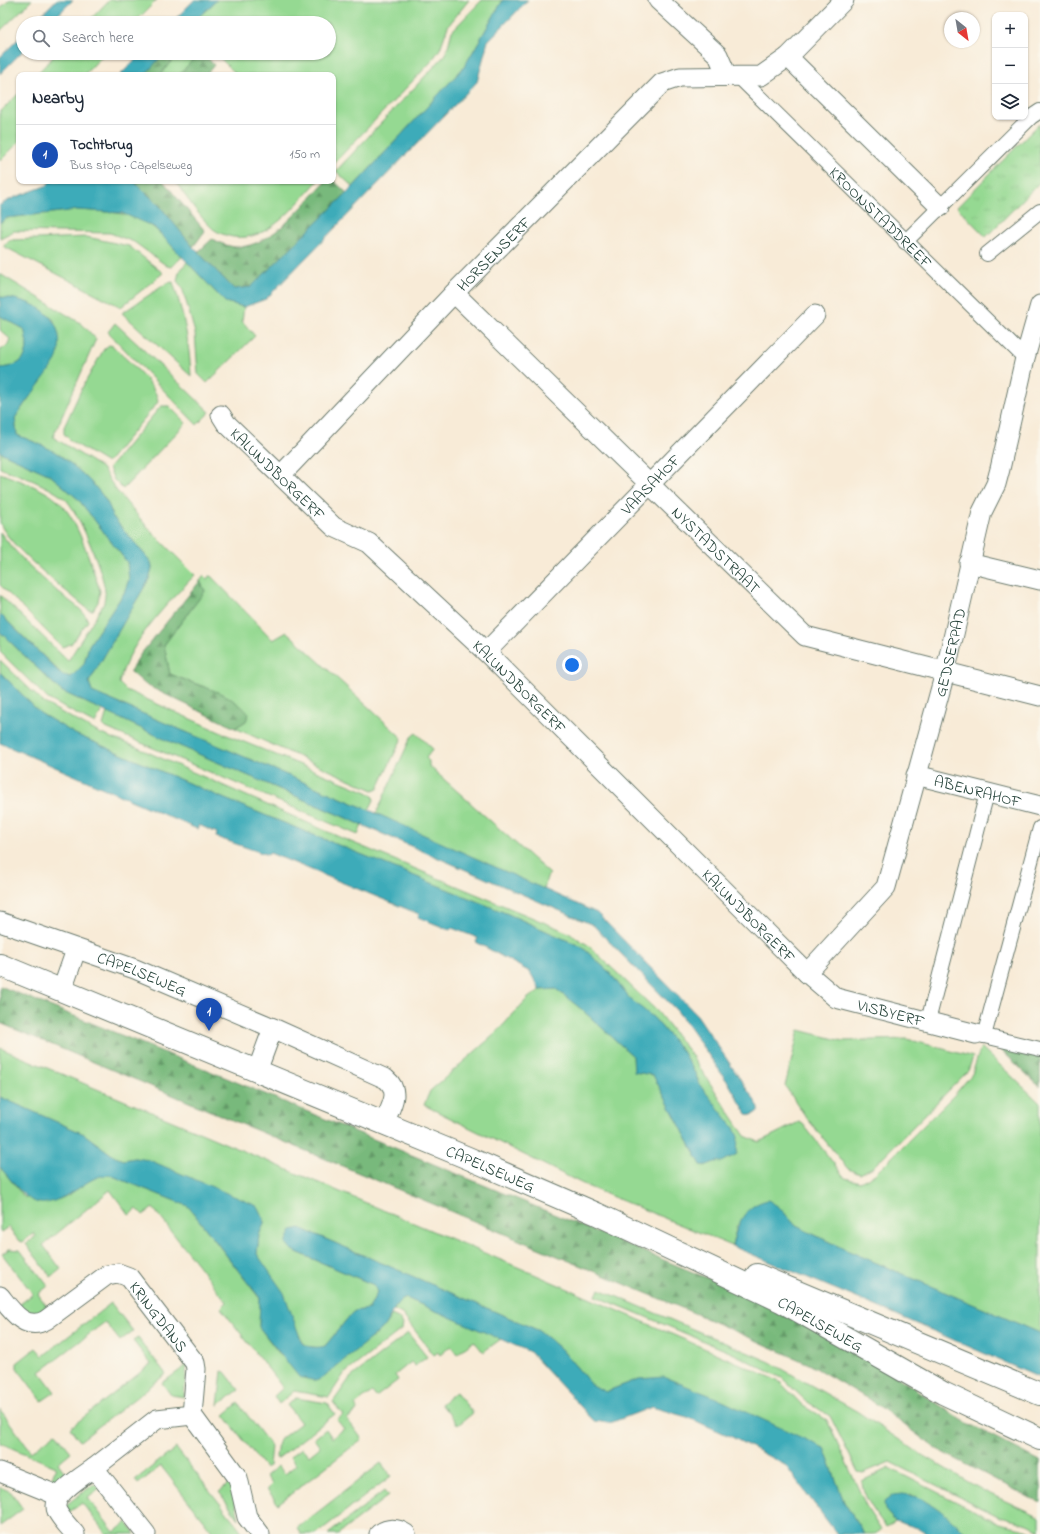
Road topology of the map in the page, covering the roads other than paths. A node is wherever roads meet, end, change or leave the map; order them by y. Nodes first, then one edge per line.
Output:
1 (658, 0) edge
2 (844, 0) edge
3 (788, 57) junction
4 (732, 76) junction
5 (1040, 111) edge
6 (940, 207) junction
7 (1040, 211) edge
8 (905, 242) junction
9 (987, 254) dead end
10 (454, 293) junction
11 (1040, 305) edge
12 (815, 315) dead end
13 (1025, 358) junction
14 (221, 415) dead end
15 (281, 475) junction
16 (652, 484) junction
17 (969, 563) junction
18 (1040, 580) edge
19 (486, 652) junction
20 (945, 673) junction
21 (1040, 696) edge
22 (916, 775) junction
23 (987, 793) junction
24 (1040, 806) edge
25 (1040, 828) edge
26 (0, 922) edge
27 (76, 950) junction
28 (0, 964) edge
29 (807, 973) junction
30 (62, 990) junction
31 (928, 1022) junction
32 (273, 1028) junction
33 (980, 1035) junction
34 (1040, 1048) edge
35 (257, 1071) junction
36 (384, 1123) junction
37 (597, 1214) junction
38 (0, 1296) edge
39 (1040, 1394) edge
40 (192, 1415) junction
41 (1040, 1439) edge
42 (94, 1468) junction
43 (0, 1472) edge
44 (59, 1496) junction
45 (75, 1534) edge
46 (146, 1534) edge
47 (260, 1534) edge
48 (379, 1534) edge
49 (406, 1534) edge

1 - 4 street, KROONSTADDREEF
2 - 3 street, HORSENSERF
3 - 4 street, HORSENSERF
3 - 6 street
4 - 8 street, KROONSTADDREEF
4 - 10 street, HORSENSERF
5 - 6 street
6 - 8 street
7 - 9 street
8 - 13 street, KROONSTADDREEF
10 - 15 street, HORSENSERF
10 - 16 street, NYSTADSTRAAT
11 - 13 street, GEDSERPAD
12 - 16 street, VAASAHOF
13 - 17 street, GEDSERPAD
14 - 15 street, KALUNDBORGERF
15 - 19 street, KALUNDBORGERF
16 - 19 street, VAASAHOF
16 - 20 street, NYSTADSTRAAT
17 - 18 street
17 - 20 street, GEDSERPAD
19 - 29 street, KALUNDBORGERF
20 - 21 street, NYSTADSTRAAT
20 - 22 street, GEDSERPAD
22 - 23 street, ABENRAHOF
22 - 29 street, GEDSERPAD
23 - 24 street, ABENRAHOF
23 - 31 street
25 - 33 street
26 - 27 street, CAPELSEWEG
27 - 30 street, CAPELSEWEG
27 - 32 street, CAPELSEWEG
28 - 30 main road, CAPELSEWEG
29 - 31 street, VISBYERF
30 - 35 main road, CAPELSEWEG
31 - 33 street, VISBYERF
32 - 35 street
32 - 36 street, CAPELSEWEG
33 - 34 street, VISBYERF
35 - 36 main road, CAPELSEWEG
36 - 37 main road, CAPELSEWEG
37 - 39 main road, CAPELSEWEG
37 - 41 main road, CAPELSEWEG
38 - 40 street, KRINGDANS
40 - 42 street
40 - 47 street
42 - 44 street
42 - 46 street
43 - 44 street
44 - 45 street
48 - 49 street

